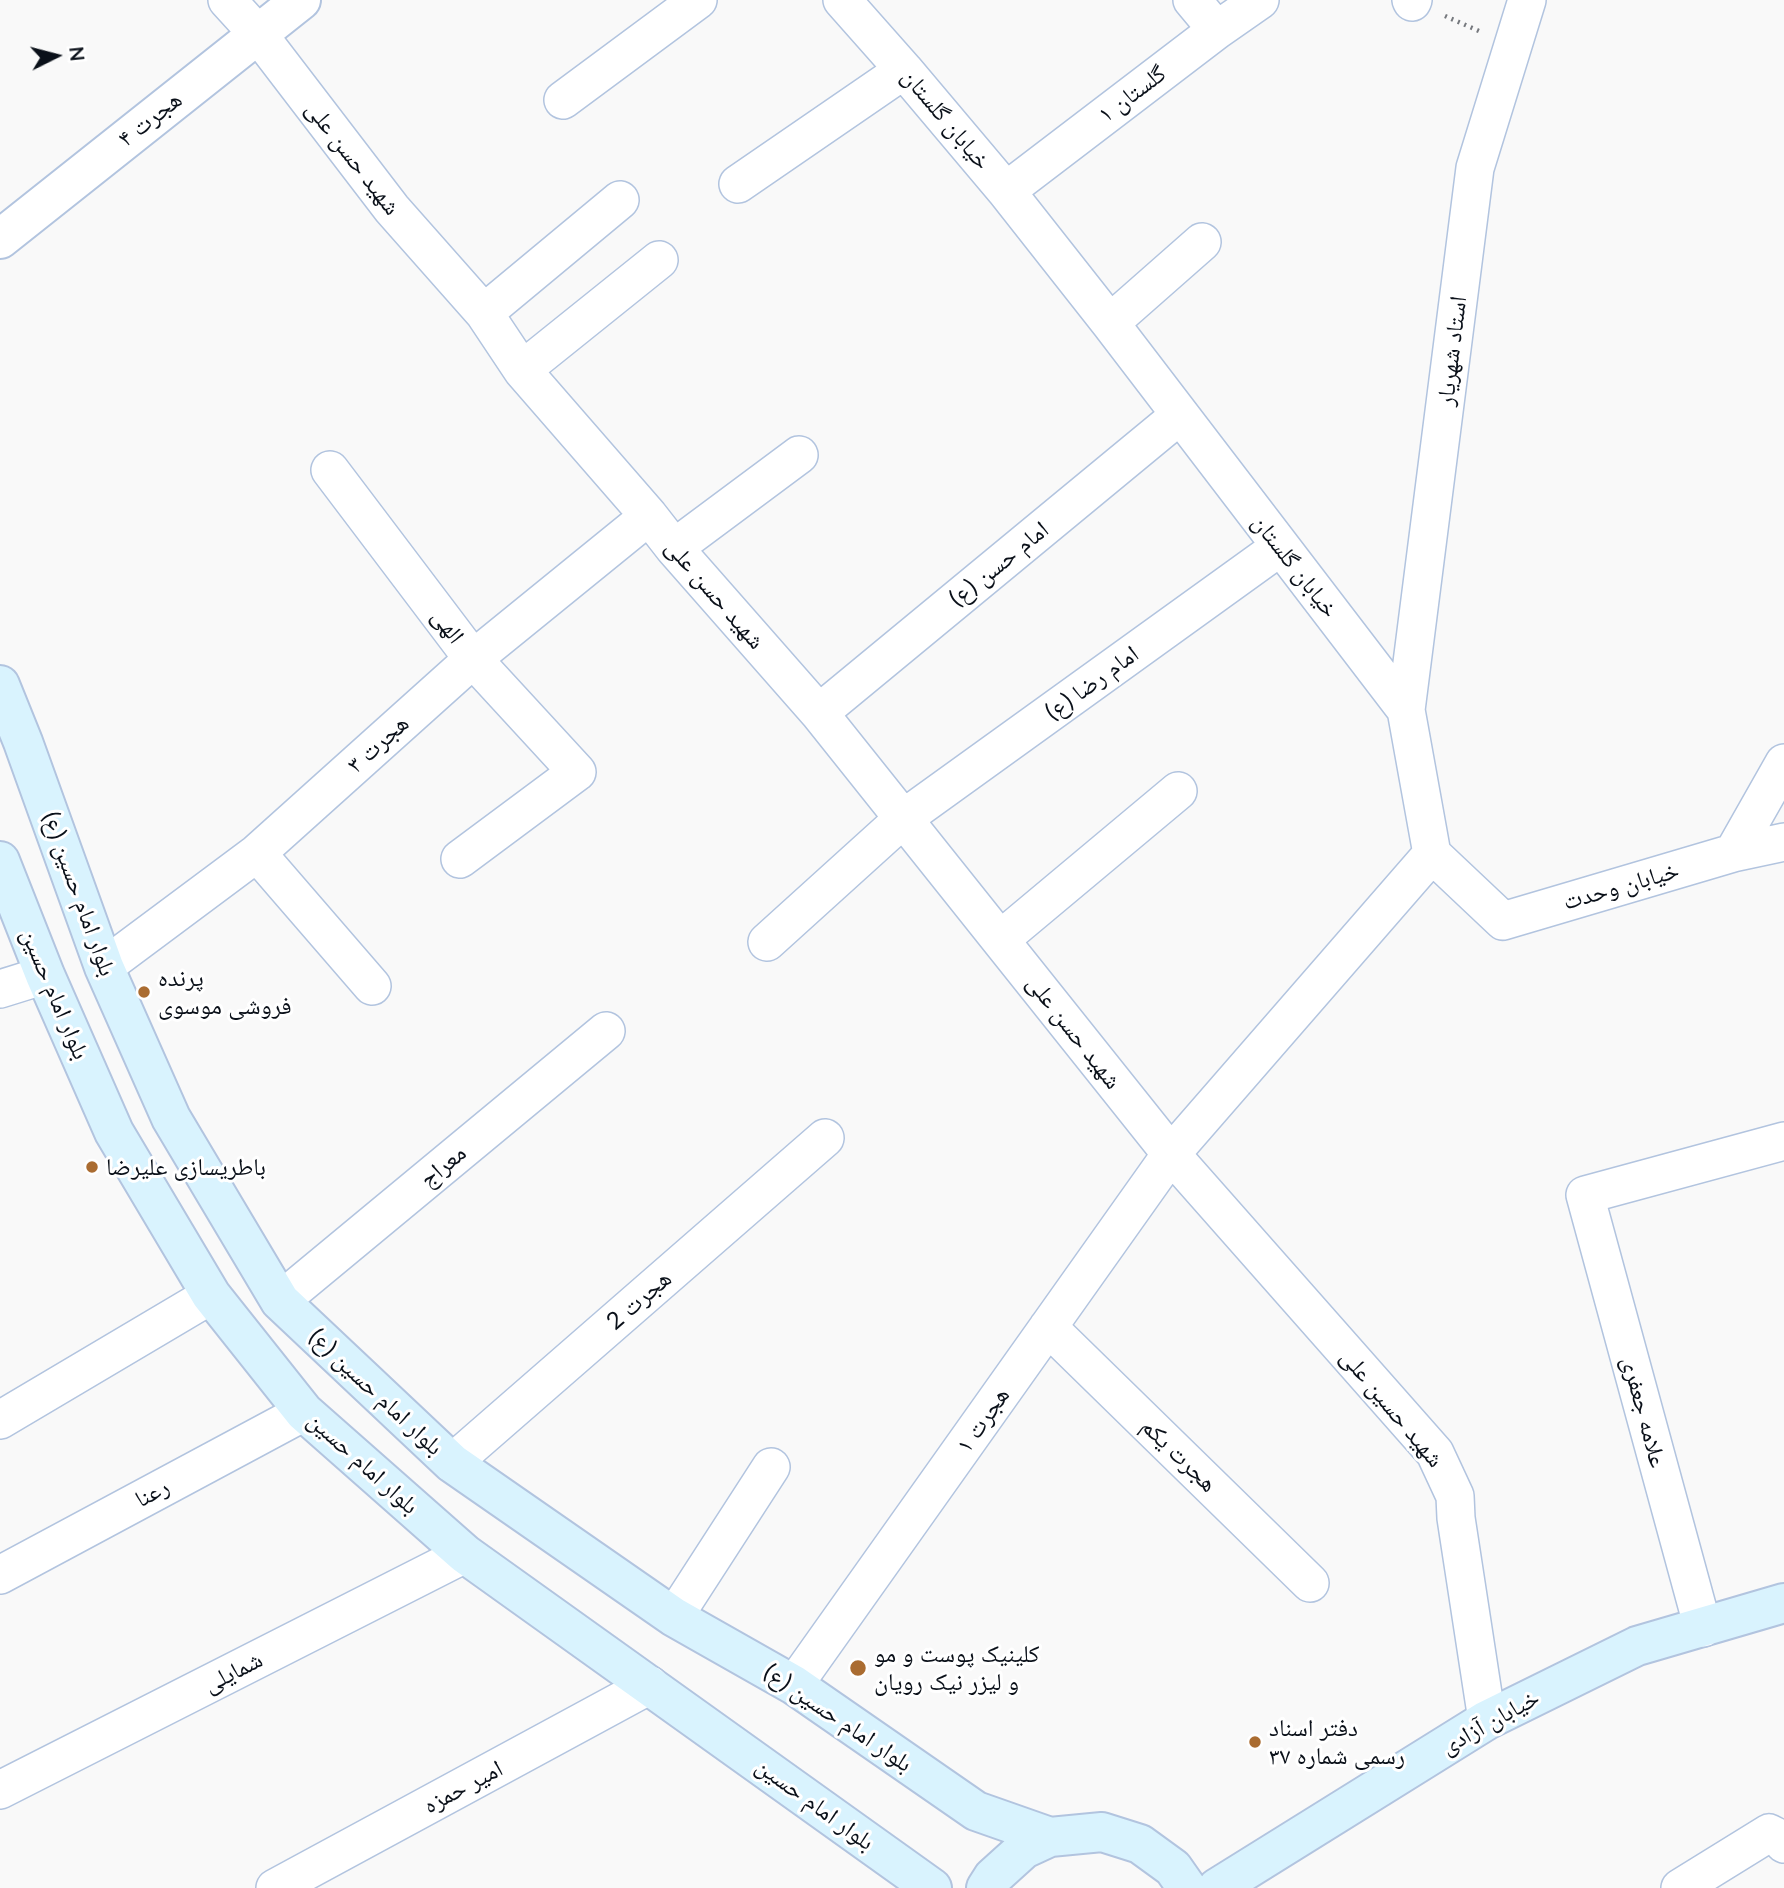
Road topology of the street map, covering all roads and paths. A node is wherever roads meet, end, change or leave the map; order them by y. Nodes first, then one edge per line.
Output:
1 (227, 0) edge
2 (301, 0) edge
3 (698, 0) edge
4 (842, 0) edge
5 (1192, 0) edge
6 (1260, 0) edge
7 (1527, 0) edge
8 (1412, 1) edge
9 (1217, 30) junction
10 (258, 34) junction
11 (1513, 45) junction
12 (904, 70) junction
13 (563, 100) dead end
14 (738, 184) dead end
15 (1006, 191) junction
16 (620, 200) dead end
17 (0, 239) edge
18 (1202, 242) dead end
19 (659, 260) dead end
20 (484, 313) junction
21 (1110, 323) junction
22 (522, 370) junction
23 (1181, 415) junction
24 (799, 455) dead end
25 (330, 470) dead end
26 (649, 516) junction
27 (1280, 547) junction
28 (674, 548) junction
29 (473, 659) junction
30 (0, 685) edge
31 (1406, 709) junction
32 (818, 713) junction
33 (1784, 763) edge
34 (1178, 791) dead end
35 (904, 818) junction
36 (1784, 842) edge
37 (257, 853) junction
38 (1432, 853) junction
39 (1733, 853) junction
40 (460, 859) dead end
41 (0, 861) edge
42 (1001, 939) junction
43 (766, 942) dead end
44 (104, 967) junction
45 (45, 975) junction
46 (372, 986) dead end
47 (0, 989) edge
48 (606, 1031) dead end
49 (825, 1138) dead end
50 (1784, 1141) edge
51 (1171, 1154) junction
52 (211, 1295) junction
53 (279, 1301) junction
54 (1048, 1327) junction
55 (304, 1412) junction
56 (0, 1418) edge
57 (453, 1463) junction
58 (771, 1466) dead end
59 (465, 1554) junction
60 (0, 1575) edge
61 (1310, 1583) dead end
62 (1784, 1603) edge
63 (674, 1617) junction
64 (1703, 1628) junction
65 (650, 1685) junction
66 (794, 1685) junction
67 (1487, 1720) junction
68 (0, 1790) edge
69 (1049, 1837) junction
70 (1784, 1844) edge
71 (275, 1888) edge
72 (932, 1888) edge
73 (986, 1888) edge
74 (1187, 1888) edge
75 (1217, 1888) edge
76 (1680, 1888) edge

1 - 10 street, شهید حسن علی
2 - 10 street, هجرت ۴
3 - 13 street
4 - 12 street, خیابان گلستان
5 - 9 street
6 - 9 street, گلستان ۱
7 - 11 street, استاد شهریار
8 - 11 path
9 - 15 street, گلستان ۱
10 - 17 street, هجرت ۴
10 - 20 street, شهید حسن علی
11 - 31 street, استاد شهریار
12 - 14 street
12 - 15 street, خیابان گلستان
15 - 21 street, خیابان گلستان
16 - 20 street
18 - 21 street
19 - 22 street
20 - 22 street, شهید حسن علی
21 - 23 street, خیابان گلستان
22 - 26 street, شهید حسن علی
23 - 27 street, خیابان گلستان
23 - 32 street, امام حسن (ع)
24 - 28 street
25 - 29 street, الهی
26 - 28 street, شهید حسن علی
26 - 29 street, هجرت ۳
27 - 31 street, خیابان گلستان
27 - 35 street, امام رضا (ع)
28 - 32 street, شهید حسن علی
29 - 37 street, هجرت ۳
29 - 40 street, الهی
30 - 44 main road, بلوار امام حسین (ع)
31 - 38 street, خیابان گلستان
32 - 35 street, شهید حسن علی
33 - 39 street
34 - 42 street
35 - 42 street, شهید حسن علی
35 - 43 street, امام رضا (ع)
36 - 39 street
37 - 44 street, هجرت ۳
37 - 46 street
38 - 39 street, خیابان وحدت
38 - 51 street
41 - 45 main road, بلوار امام حسین
42 - 51 street, شهید حسن علی
44 - 53 main road, بلوار امام حسین (ع)
45 - 47 street
45 - 52 main road, بلوار امام حسین
48 - 53 street, معراج
49 - 57 street, هجرت 2
50 - 64 street, علامه جعفری
51 - 54 street, هجرت ۱
51 - 67 street, شهید حسین علی
52 - 55 main road, بلوار امام حسین
52 - 56 street
53 - 57 main road, بلوار امام حسین (ع)
54 - 61 street, هجرت یکم
54 - 66 street, هجرت ۱
55 - 59 main road, بلوار امام حسین
55 - 60 street, رعنا
57 - 63 main road, بلوار امام حسین (ع)
58 - 63 street
59 - 65 main road, بلوار امام حسین
59 - 68 street, شمایلی
62 - 64 main road, خیابان آزادی
63 - 66 main road, بلوار امام حسین (ع)
64 - 67 main road, خیابان آزادی
65 - 71 street, امیر حمزه
65 - 72 main road, بلوار امام حسین
66 - 69 main road, بلوار امام حسین (ع)
67 - 75 main road, خیابان آزادی
69 - 73 main road
69 - 74 main road
70 - 76 street

